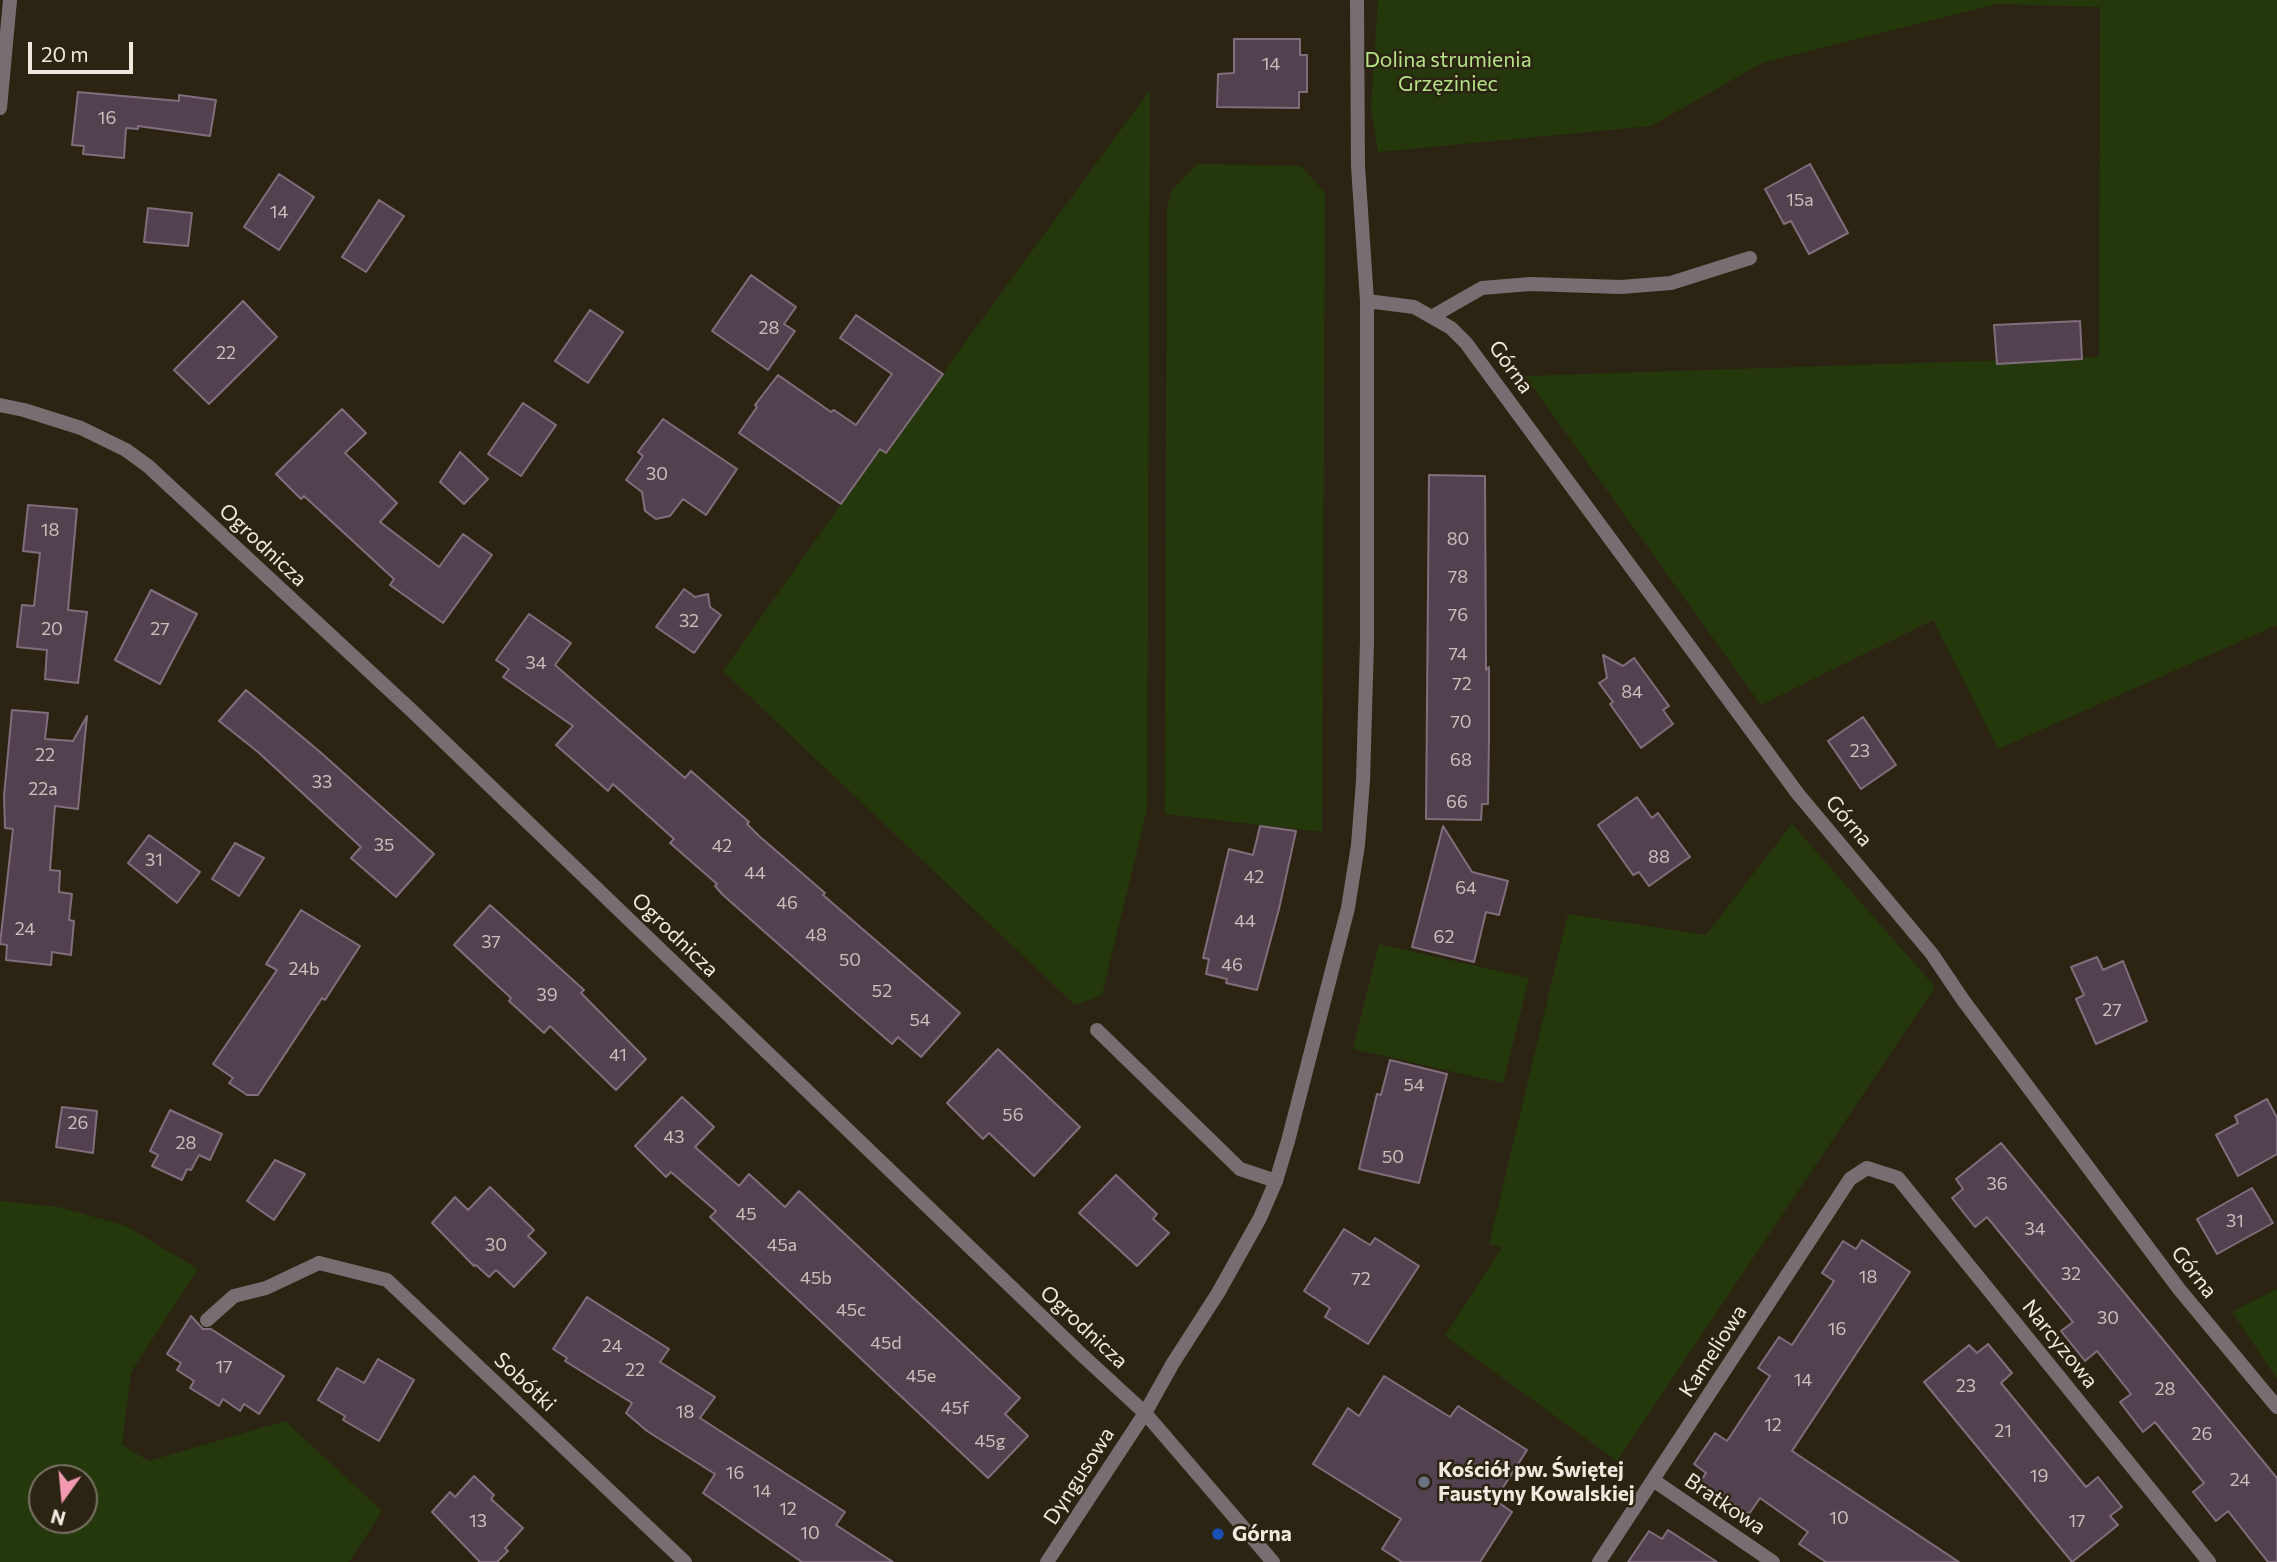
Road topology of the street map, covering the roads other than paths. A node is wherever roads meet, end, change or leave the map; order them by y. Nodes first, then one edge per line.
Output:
1 (10, 0) edge
2 (1357, 0) edge
3 (0, 108) edge
4 (1750, 258) dead end
5 (1367, 301) junction
6 (1433, 316) junction
7 (0, 405) edge
8 (1097, 1030) dead end
9 (1867, 1168) joint
10 (1276, 1181) junction
11 (207, 1320) dead end
12 (2277, 1407) edge
13 (1145, 1413) junction
14 (1653, 1480) junction
15 (685, 1562) edge
16 (1047, 1562) edge
17 (1273, 1562) edge
18 (1599, 1562) edge
19 (1773, 1562) edge
20 (2209, 1562) edge

1 - 3 street
2 - 5 street
4 - 6 street
5 - 6 street, Górna
5 - 10 street
6 - 12 street, Górna
7 - 13 street, Ogrodnicza
8 - 10 street
9 - 14 street, Kameliowa
9 - 20 street, Narcyzowa
10 - 13 street
11 - 15 street, Sobótki
13 - 16 street, Dyngusowa
13 - 17 street, Ogrodnicza
14 - 18 street, Kameliowa
14 - 19 street, Bratkowa

